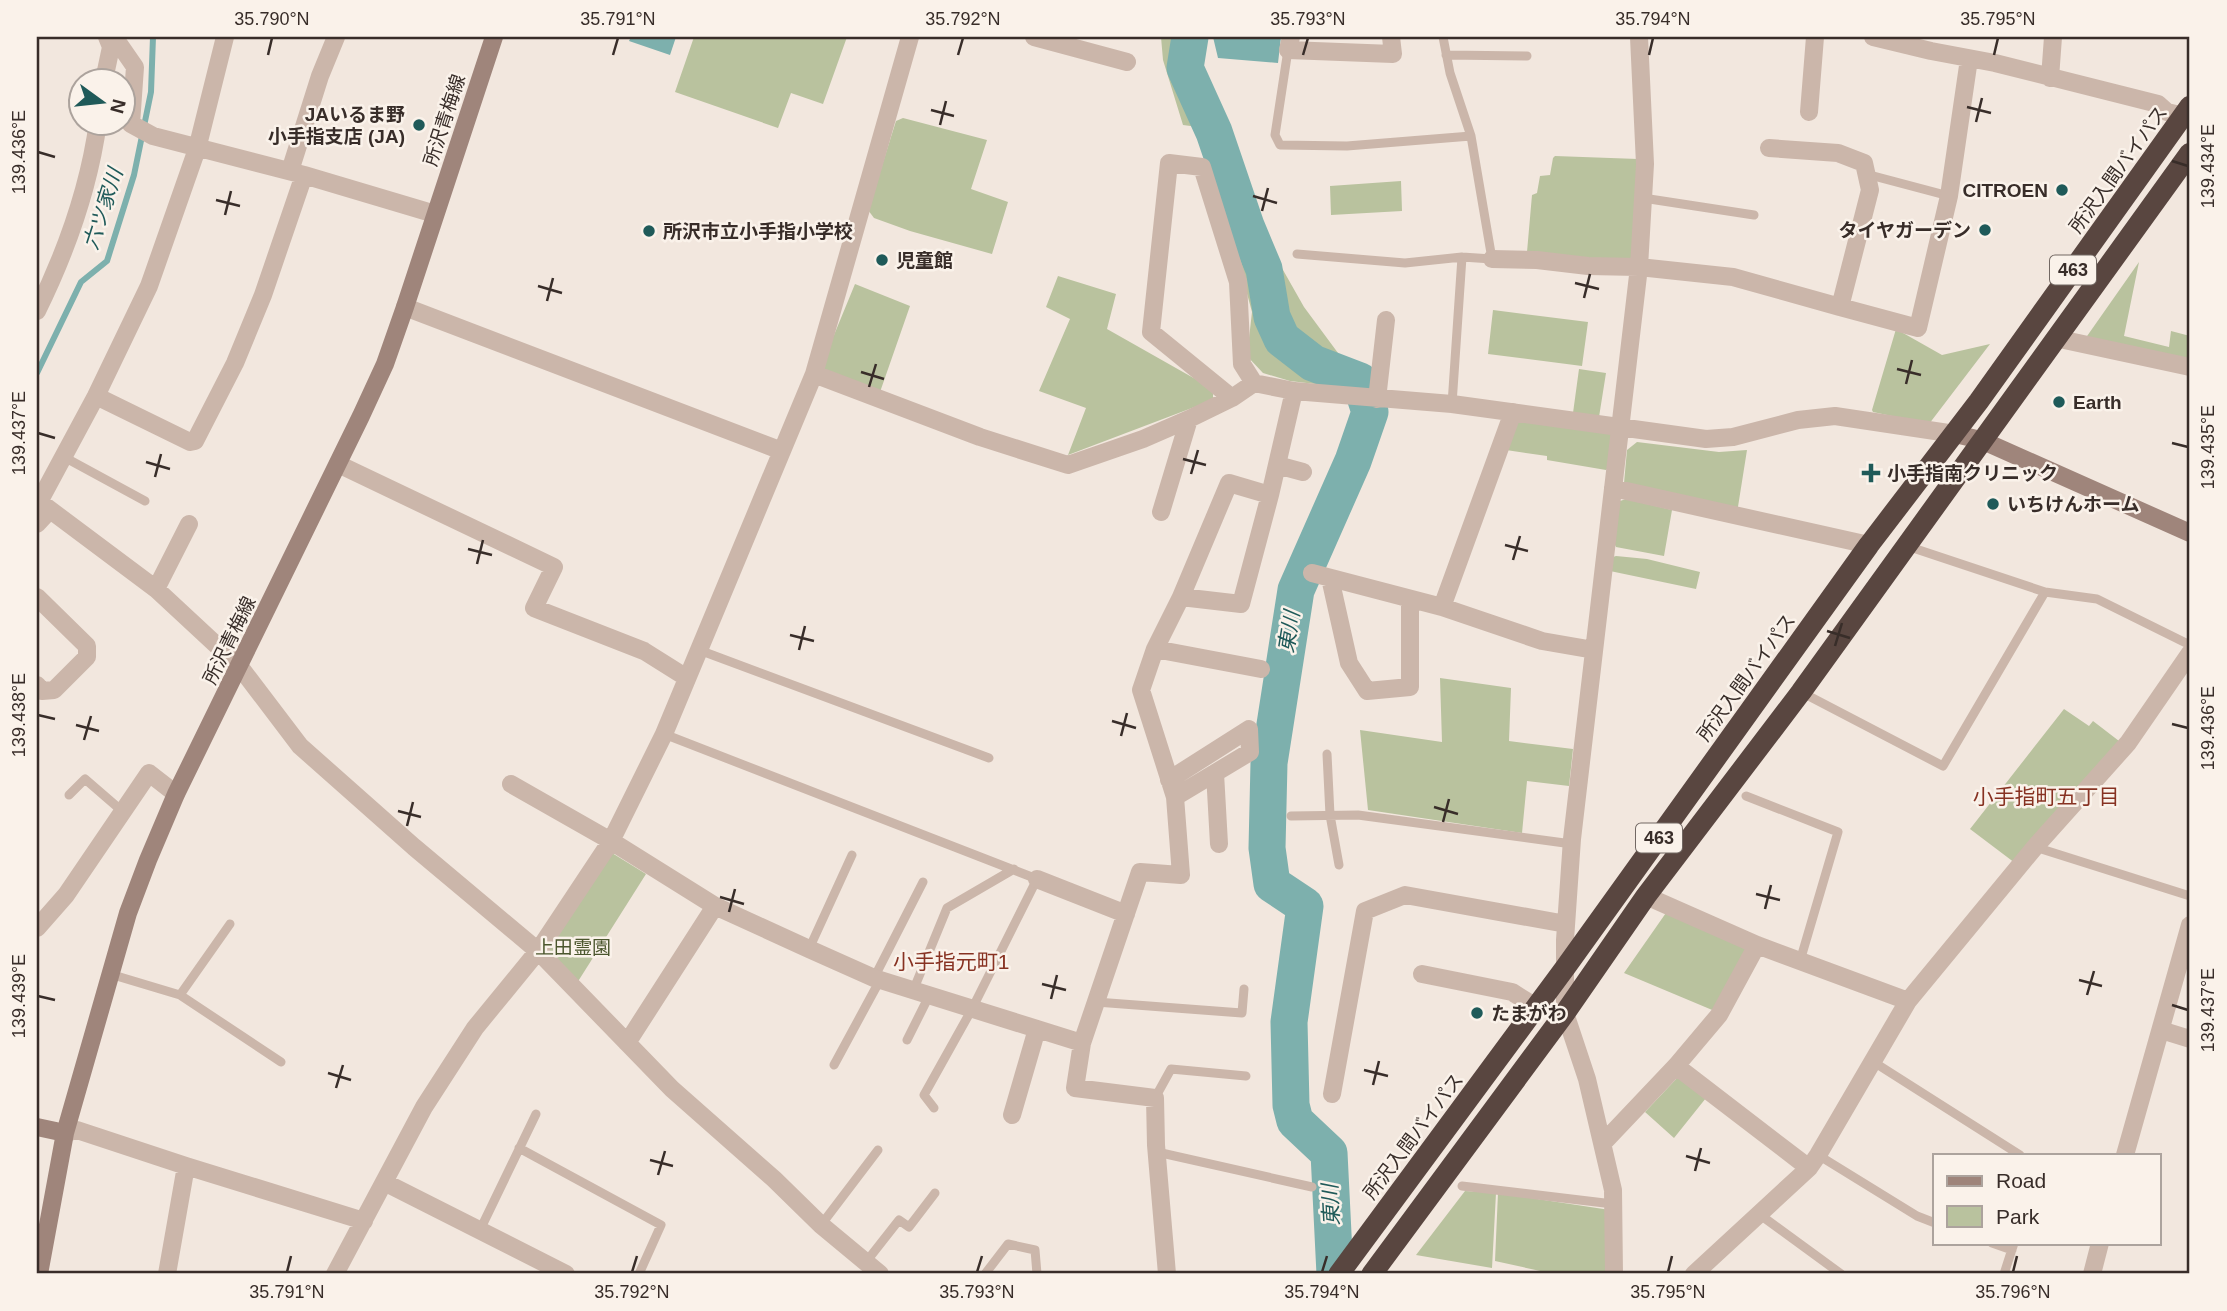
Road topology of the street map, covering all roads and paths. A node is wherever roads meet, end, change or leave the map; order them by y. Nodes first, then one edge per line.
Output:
1 (108, 37) edge
2 (225, 37) edge
3 (337, 37) edge
4 (494, 37) edge
5 (910, 37) edge
6 (1034, 37) edge
7 (1391, 37) edge
8 (1443, 37) edge
9 (1639, 37) edge
10 (1815, 37) edge
11 (1872, 37) edge
12 (2053, 37) edge
13 (1289, 44) edge
14 (1446, 55) junction
15 (1527, 56) dead end
16 (1969, 59) junction
17 (1127, 62) dead end
18 (107, 66) edge
19 (2050, 78) junction
20 (2187, 111) edge
21 (1809, 112) dead end
22 (96, 136) edge
23 (1471, 136) junction
24 (1769, 148) dead end
25 (197, 149) junction
26 (2190, 153) edge
27 (297, 173) junction
28 (1866, 174) junction
29 (1949, 195) junction
30 (1643, 198) junction
31 (435, 214) junction
32 (1754, 215) dead end
33 (1297, 254) dead end
34 (1462, 257) junction
35 (1492, 259) junction
36 (1640, 267) junction
37 (405, 307) junction
38 (1840, 307) junction
39 (37, 311) edge
40 (1386, 320) dead end
41 (2055, 338) junction
42 (2190, 367) edge
43 (814, 374) junction
44 (1254, 383) junction
45 (1294, 391) junction
46 (96, 396) junction
47 (1232, 398) junction
48 (1377, 399) junction
49 (1452, 404) junction
50 (1513, 412) junction
51 (1189, 419) junction
52 (1622, 427) junction
53 (1955, 434) junction
54 (1982, 440) junction
55 (782, 451) junction
56 (64, 457) junction
57 (338, 464) junction
58 (1277, 465) junction
59 (1303, 471) dead end
60 (1613, 488) junction
61 (1270, 495) junction
62 (145, 501) dead end
63 (42, 504) edge
64 (1161, 512) dead end
65 (37, 524) edge
66 (188, 524) dead end
67 (2190, 533) edge
68 (1869, 545) junction
69 (1907, 546) junction
70 (1312, 573) dead end
71 (1330, 578) junction
72 (156, 589) junction
73 (2045, 592) junction
74 (37, 597) edge
75 (1181, 597) junction
76 (1410, 599) junction
77 (1442, 607) junction
78 (2190, 645) edge
79 (1155, 649) junction
80 (699, 650) junction
81 (1594, 650) junction
82 (2190, 653) edge
83 (240, 667) junction
84 (1261, 669) dead end
85 (687, 678) junction
86 (37, 685) edge
87 (1801, 692) junction
88 (664, 734) junction
89 (1327, 754) dead end
90 (989, 758) dead end
91 (1215, 773) junction
92 (511, 784) dead end
93 (1172, 789) junction
94 (176, 794) junction
95 (69, 795) dead end
96 (1746, 796) dead end
97 (122, 811) junction
98 (1330, 815) junction
99 (1291, 816) dead end
100 (611, 841) junction
101 (1219, 844) dead end
102 (1572, 844) junction
103 (2035, 847) junction
104 (852, 855) dead end
105 (1339, 864) dead end
106 (1014, 869) junction
107 (1037, 878) junction
108 (923, 882) dead end
109 (2190, 896) edge
110 (1646, 897) junction
111 (715, 906) junction
112 (1126, 914) junction
113 (230, 924) dead end
114 (1566, 924) junction
115 (2190, 925) edge
116 (37, 928) edge
117 (1756, 945) junction
118 (809, 949) junction
119 (538, 951) junction
120 (1800, 961) junction
121 (1565, 968) junction
122 (110, 974) junction
123 (1422, 974) dead end
124 (877, 979) junction
125 (1244, 989) dead end
126 (921, 993) junction
127 (180, 995) junction
128 (1908, 1001) junction
129 (1096, 1002) junction
130 (1536, 1007) junction
131 (972, 1009) junction
132 (1565, 1013) junction
133 (1037, 1029) junction
134 (2161, 1030) junction
135 (2190, 1039) edge
136 (906, 1040) dead end
137 (627, 1043) junction
138 (1082, 1044) junction
139 (1872, 1061) junction
140 (281, 1062) dead end
141 (834, 1065) dead end
142 (1676, 1066) junction
143 (1246, 1076) dead end
144 (1332, 1094) dead end
145 (1155, 1098) junction
146 (934, 1108) dead end
147 (536, 1114) dead end
148 (1012, 1115) dead end
149 (37, 1127) edge
150 (65, 1133) junction
151 (1603, 1143) junction
152 (519, 1148) junction
153 (878, 1150) dead end
154 (1157, 1152) junction
155 (2018, 1154) edge
156 (2125, 1154) edge
157 (1813, 1161) junction
158 (186, 1166) junction
159 (384, 1182) junction
160 (1462, 1186) dead end
161 (1312, 1187) dead end
162 (935, 1193) dead end
163 (1614, 1204) junction
164 (1759, 1214) junction
165 (363, 1221) junction
166 (1933, 1222) edge
167 (821, 1225) junction
168 (480, 1230) junction
169 (2101, 1244) edge
170 (2013, 1246) edge
171 (873, 1268) edge
172 (39, 1274) edge
173 (167, 1274) edge
174 (335, 1274) edge
175 (566, 1274) edge
176 (639, 1274) edge
177 (985, 1274) edge
178 (1037, 1274) edge
179 (1167, 1274) edge
180 (1339, 1274) edge
181 (1372, 1274) edge
182 (1614, 1274) edge
183 (1694, 1274) edge
184 (1841, 1274) edge
185 (2004, 1274) edge
186 (2092, 1274) edge

1 - 18 street
1 - 25 street
2 - 25 street
3 - 27 street
4 - 31 main road, 所沢青梅線
5 - 43 street
6 - 17 street
7 - 13 street
8 - 14 lane
9 - 30 street
10 - 21 street
11 - 16 street
12 - 19 street
13 - 23 lane
14 - 15 lane
14 - 23 lane
16 - 19 street
16 - 29 street
19 - 20 street
20 - 53 highway, 所沢入間バイパス / 463
22 - 39 street
23 - 35 lane
24 - 28 street
25 - 27 street
25 - 46 street
26 - 41 highway, 463
27 - 31 street
27 - 46 street
28 - 29 lane
28 - 38 street
29 - 38 street
30 - 32 lane
30 - 36 street
31 - 37 main road, 所沢青梅線
33 - 34 lane
34 - 35 lane
34 - 49 lane
35 - 36 street
36 - 38 street
36 - 52 street
37 - 55 street
37 - 57 main road, 所沢青梅線
40 - 48 street
41 - 42 street
41 - 54 highway, 463
43 - 51 street
43 - 55 street
44 - 45 street
44 - 47 street
44 - 47 street
45 - 48 street
45 - 58 street
46 - 56 street
47 - 51 street
48 - 49 street
49 - 50 street
50 - 52 street
50 - 77 street
51 - 64 street
52 - 53 street
52 - 60 street
53 - 54 main road
53 - 68 highway, 所沢入間バイパス / 463
54 - 67 main road
54 - 69 highway, 463
55 - 80 street
56 - 62 lane
56 - 63 street
57 - 83 main road, 所沢青梅線
57 - 85 street
58 - 59 street
58 - 61 street
60 - 68 street
60 - 81 street
61 - 75 street
61 - 75 street
63 - 65 street
63 - 72 street
66 - 72 street
68 - 121 highway, 所沢入間バイパス / 463
69 - 73 lane
69 - 87 highway, 463
70 - 71 street
71 - 76 street
71 - 76 street
72 - 83 street
73 - 78 lane
73 - 87 lane
74 - 86 street
75 - 79 street
76 - 77 street
77 - 81 street
79 - 84 street
79 - 93 street
80 - 85 street
80 - 90 lane
81 - 102 street
82 - 103 street
83 - 94 main road, 所沢青梅線
83 - 119 street
85 - 88 street
87 - 110 highway, 463
88 - 100 street
88 - 106 lane
89 - 98 lane
91 - 93 street
91 - 93 street
91 - 101 street
92 - 100 street
93 - 112 street
94 - 97 street
94 - 122 main road, 所沢青梅線
95 - 97 lane
96 - 120 lane
97 - 116 street
98 - 99 lane
98 - 102 lane
98 - 105 lane
100 - 111 street
100 - 119 street
102 - 114 street
103 - 109 lane
103 - 128 street
104 - 118 lane
106 - 107 lane
106 - 126 lane
107 - 112 street
107 - 131 lane
108 - 124 lane
110 - 117 street
110 - 132 highway, 463
111 - 118 street
111 - 137 street
112 - 129 street
113 - 127 lane
114 - 121 street
114 - 144 street
115 - 134 street
117 - 120 street
117 - 142 street
118 - 124 street
119 - 137 street
119 - 159 street
120 - 128 street
121 - 130 highway, 所沢入間バイパス / 463
121 - 132 street
122 - 127 lane
122 - 150 main road, 所沢青梅線
123 - 130 street
124 - 126 street
124 - 141 lane
125 - 129 lane
126 - 131 street
126 - 136 lane
127 - 140 lane
128 - 139 street
129 - 138 street
130 - 180 highway, 所沢入間バイパス / 463
131 - 133 street
131 - 146 lane
132 - 151 street
132 - 181 highway, 463
133 - 138 street
133 - 148 street
134 - 135 street
134 - 156 street
137 - 167 street
138 - 145 street
139 - 155 lane
139 - 157 street
142 - 151 street
142 - 157 street
143 - 145 lane
145 - 154 street
147 - 152 lane
149 - 150 main road
150 - 158 street
150 - 172 main road, 所沢青梅線
151 - 163 street
152 - 168 lane
152 - 176 lane
153 - 167 lane
154 - 161 lane
154 - 179 street
157 - 164 street
157 - 166 lane
158 - 165 street
158 - 173 street
159 - 165 street
159 - 168 street
160 - 163 lane
162 - 171 lane
163 - 182 street
164 - 183 street
164 - 184 lane
165 - 174 street
167 - 171 street
168 - 175 street
169 - 186 street
170 - 185 lane
177 - 178 lane

